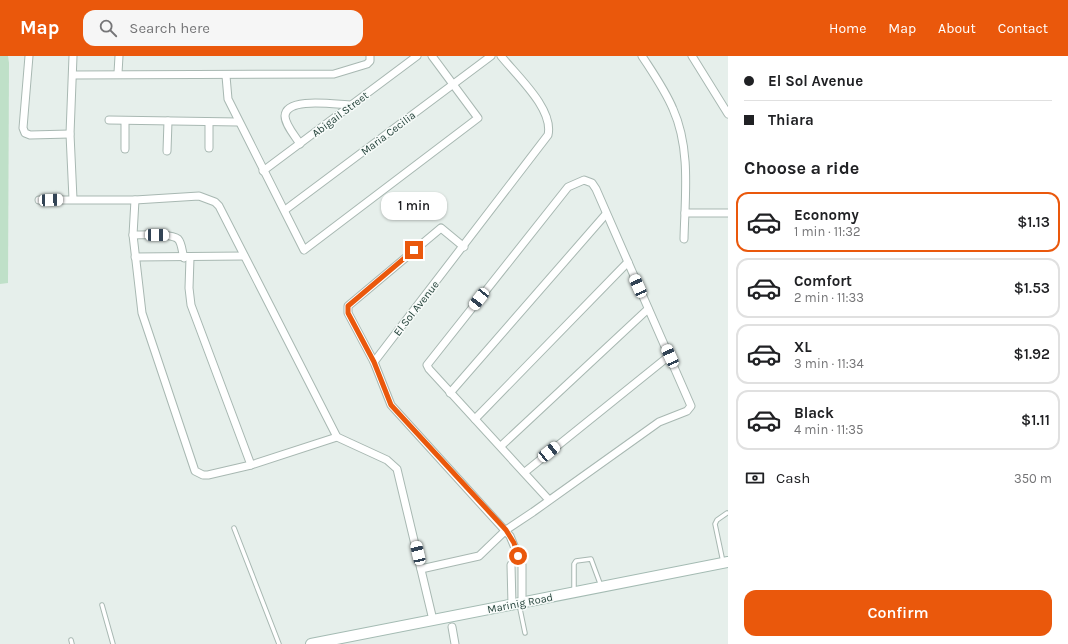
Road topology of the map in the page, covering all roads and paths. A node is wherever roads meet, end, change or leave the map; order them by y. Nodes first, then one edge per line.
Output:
1 (28, 56) edge
2 (73, 56) edge
3 (119, 56) edge
4 (370, 56) edge
5 (418, 56) edge
6 (432, 56) edge
7 (491, 56) edge
8 (501, 56) edge
9 (642, 56) edge
10 (692, 56) edge
11 (118, 73) junction
12 (73, 75) junction
13 (226, 76) junction
14 (453, 84) junction
15 (352, 105) junction
16 (728, 114) edge
17 (109, 120) dead end
18 (125, 121) junction
19 (168, 121) junction
20 (209, 122) junction
21 (238, 122) junction
22 (70, 134) junction
23 (300, 144) junction
24 (209, 148) dead end
25 (125, 149) dead end
26 (167, 151) dead end
27 (263, 171) junction
28 (74, 199) junction
29 (39, 200) dead end
30 (135, 200) junction
31 (285, 210) junction
32 (685, 213) junction
33 (728, 213) edge
34 (606, 214) junction
35 (133, 235) junction
36 (684, 239) dead end
37 (464, 247) junction
38 (244, 256) junction
39 (135, 257) junction
40 (187, 258) junction
41 (628, 262) junction
42 (648, 308) junction
43 (670, 356) junction
44 (374, 362) junction
45 (450, 393) junction
46 (475, 419) junction
47 (337, 437) junction
48 (501, 446) junction
49 (251, 465) junction
50 (525, 472) junction
51 (549, 500) junction
52 (727, 513) edge
53 (234, 528) dead end
54 (506, 530) junction
55 (518, 556) junction
56 (726, 562) edge
57 (421, 569) junction
58 (512, 579) junction
59 (522, 579) junction
60 (601, 587) junction
61 (574, 592) junction
62 (518, 603) junction
63 (102, 605) dead end
64 (433, 620) junction
65 (452, 626) dead end
66 (525, 634) dead end
67 (113, 644) edge
68 (279, 644) edge
69 (311, 644) edge
70 (455, 644) edge

1 - 22 street
2 - 12 street
3 - 11 street
4 - 13 street
5 - 15 street, Abigail Street
6 - 14 street
7 - 14 street, Maria Cecilia
8 - 37 street, El Sol Avenue
9 - 32 street
10 - 16 street
11 - 12 street
11 - 13 street
12 - 22 street
13 - 21 street
14 - 31 street, Maria Cecilia
14 - 31 street
15 - 23 street, Abigail Street
15 - 23 street
17 - 18 street
18 - 19 street
18 - 25 street
19 - 20 street
19 - 26 street
20 - 21 street
20 - 24 street
21 - 27 street
22 - 28 street
23 - 27 street, Abigail Street
27 - 31 street
28 - 29 street
28 - 30 street
30 - 35 street
30 - 38 street
32 - 33 street
32 - 36 street
34 - 41 street
34 - 45 street
34 - 45 street
35 - 39 street
35 - 40 street
37 - 44 street, El Sol Avenue
37 - 44 street
38 - 40 street
38 - 47 street
39 - 40 street
39 - 49 street
40 - 49 street
41 - 42 street
41 - 46 street
42 - 43 street
42 - 48 street
43 - 50 street
43 - 51 street
44 - 54 street
45 - 46 street
46 - 48 street
47 - 49 street
47 - 57 street
48 - 50 street
50 - 51 street
51 - 54 street
52 - 56 lane
53 - 68 lane
54 - 55 street
54 - 57 street
55 - 58 street
55 - 59 street
56 - 60 street, Marinig Road
57 - 64 street
58 - 59 lane
58 - 62 street
59 - 62 street
60 - 61 street, Marinig Road
60 - 61 lane
61 - 62 street, Marinig Road
62 - 64 street, Marinig Road
62 - 66 lane
63 - 67 lane
64 - 69 street, Marinig Road
65 - 70 street

